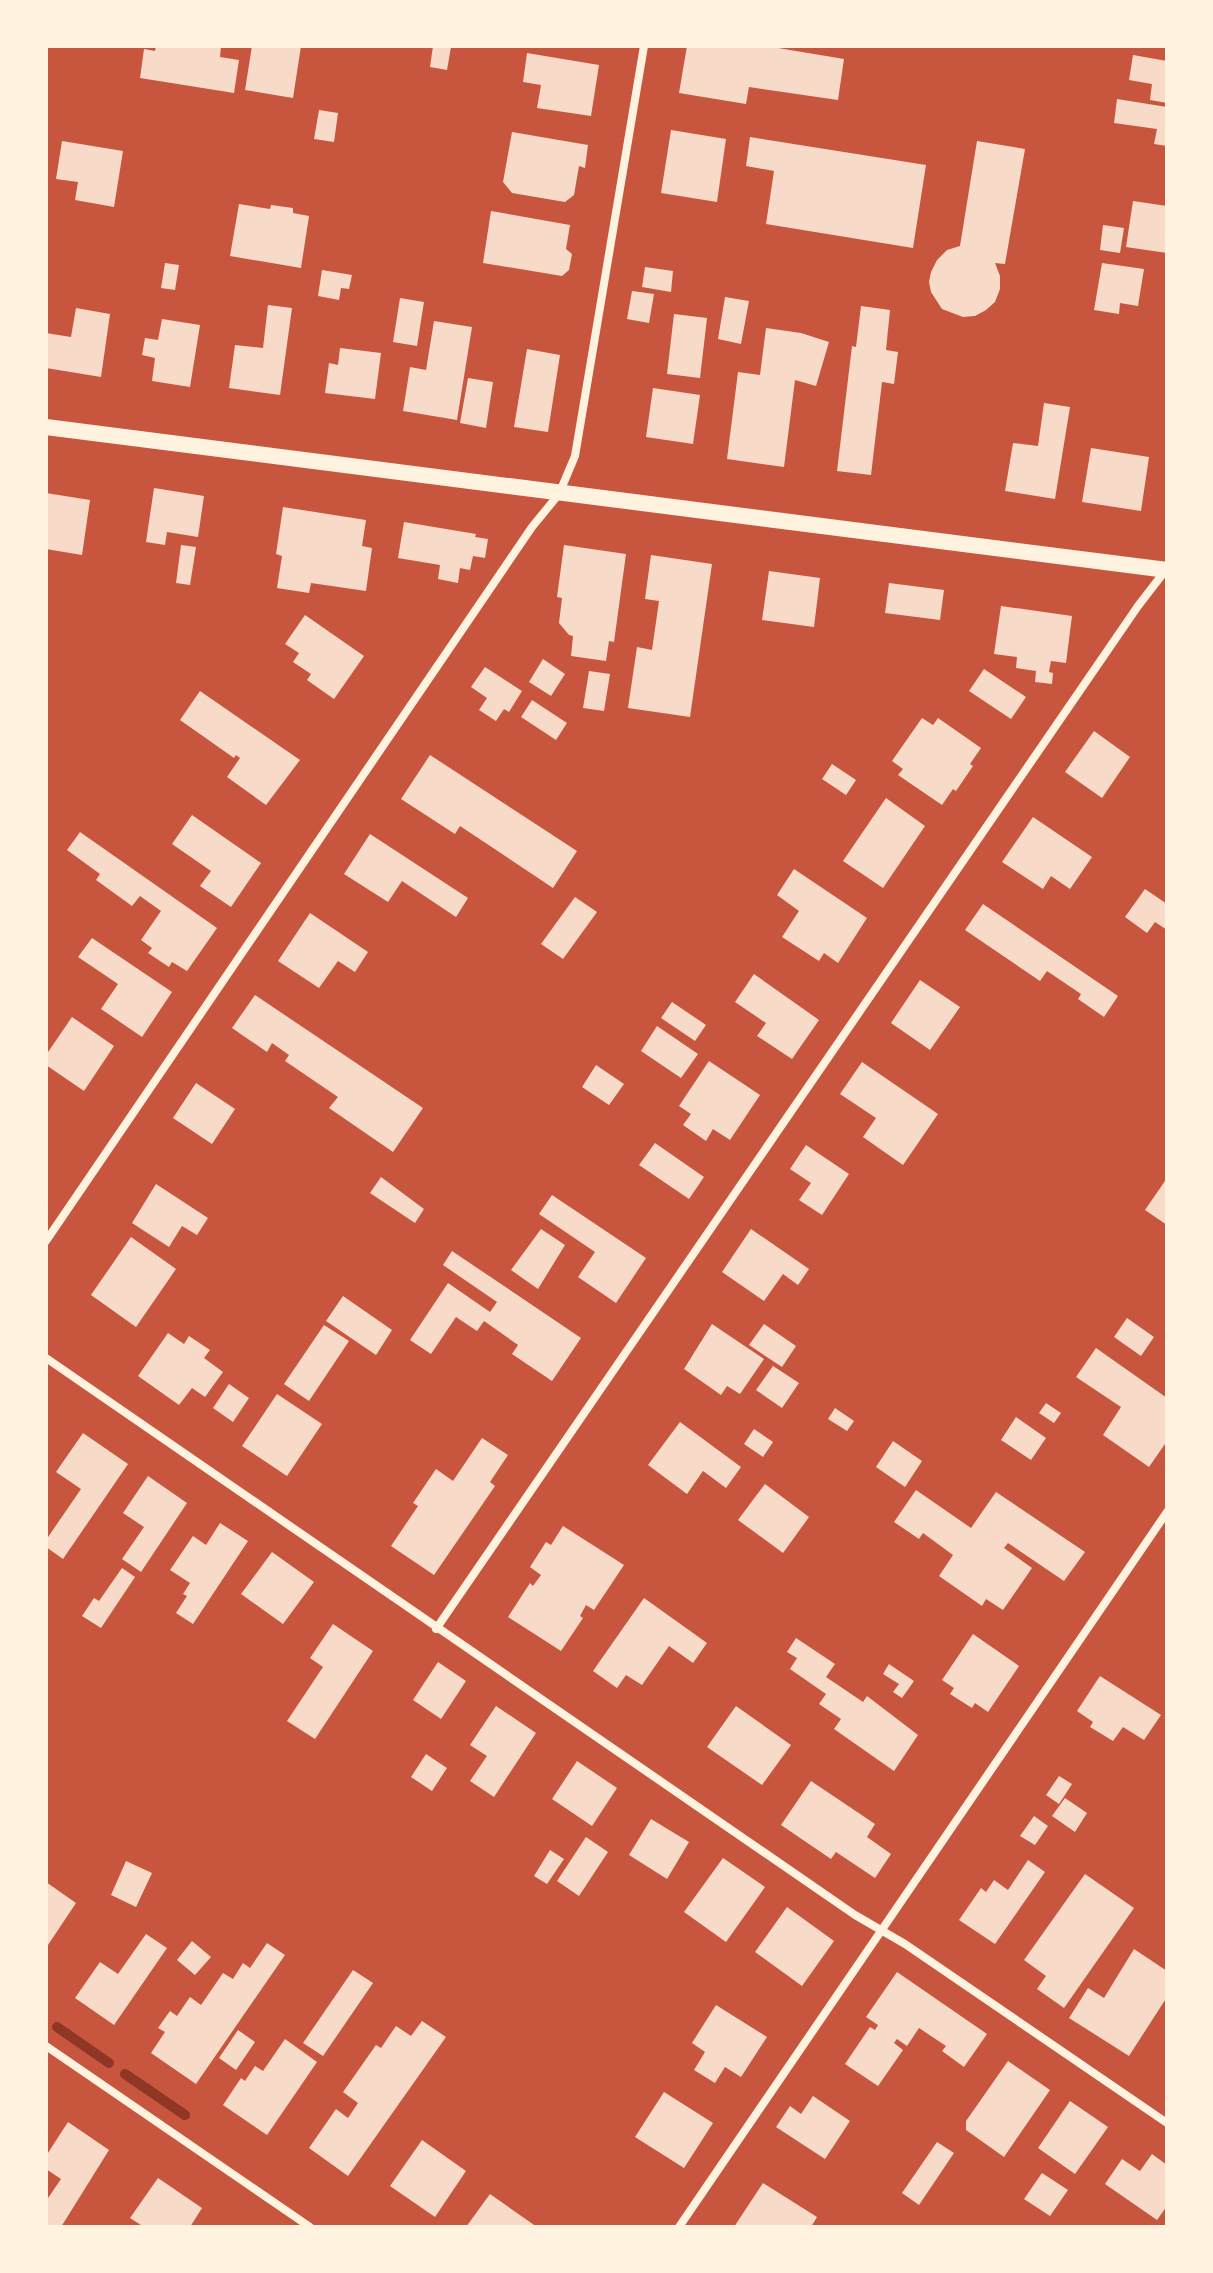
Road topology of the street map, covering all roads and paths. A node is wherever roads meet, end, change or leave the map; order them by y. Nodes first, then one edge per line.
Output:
1 (644, 46) edge
2 (46, 427) edge
3 (559, 494) junction
4 (1166, 569) edge
5 (46, 1241) edge
6 (46, 1358) edge
7 (1167, 1512) edge
8 (436, 1629) junction
9 (882, 1931) junction
10 (46, 2046) edge
11 (1167, 2123) edge
12 (310, 2227) edge
13 (679, 2227) edge

1 - 3 street
2 - 3 main road
3 - 4 main road
3 - 5 street
4 - 8 street
6 - 8 street
7 - 9 street
8 - 9 street
9 - 11 street
9 - 13 street
10 - 12 street

